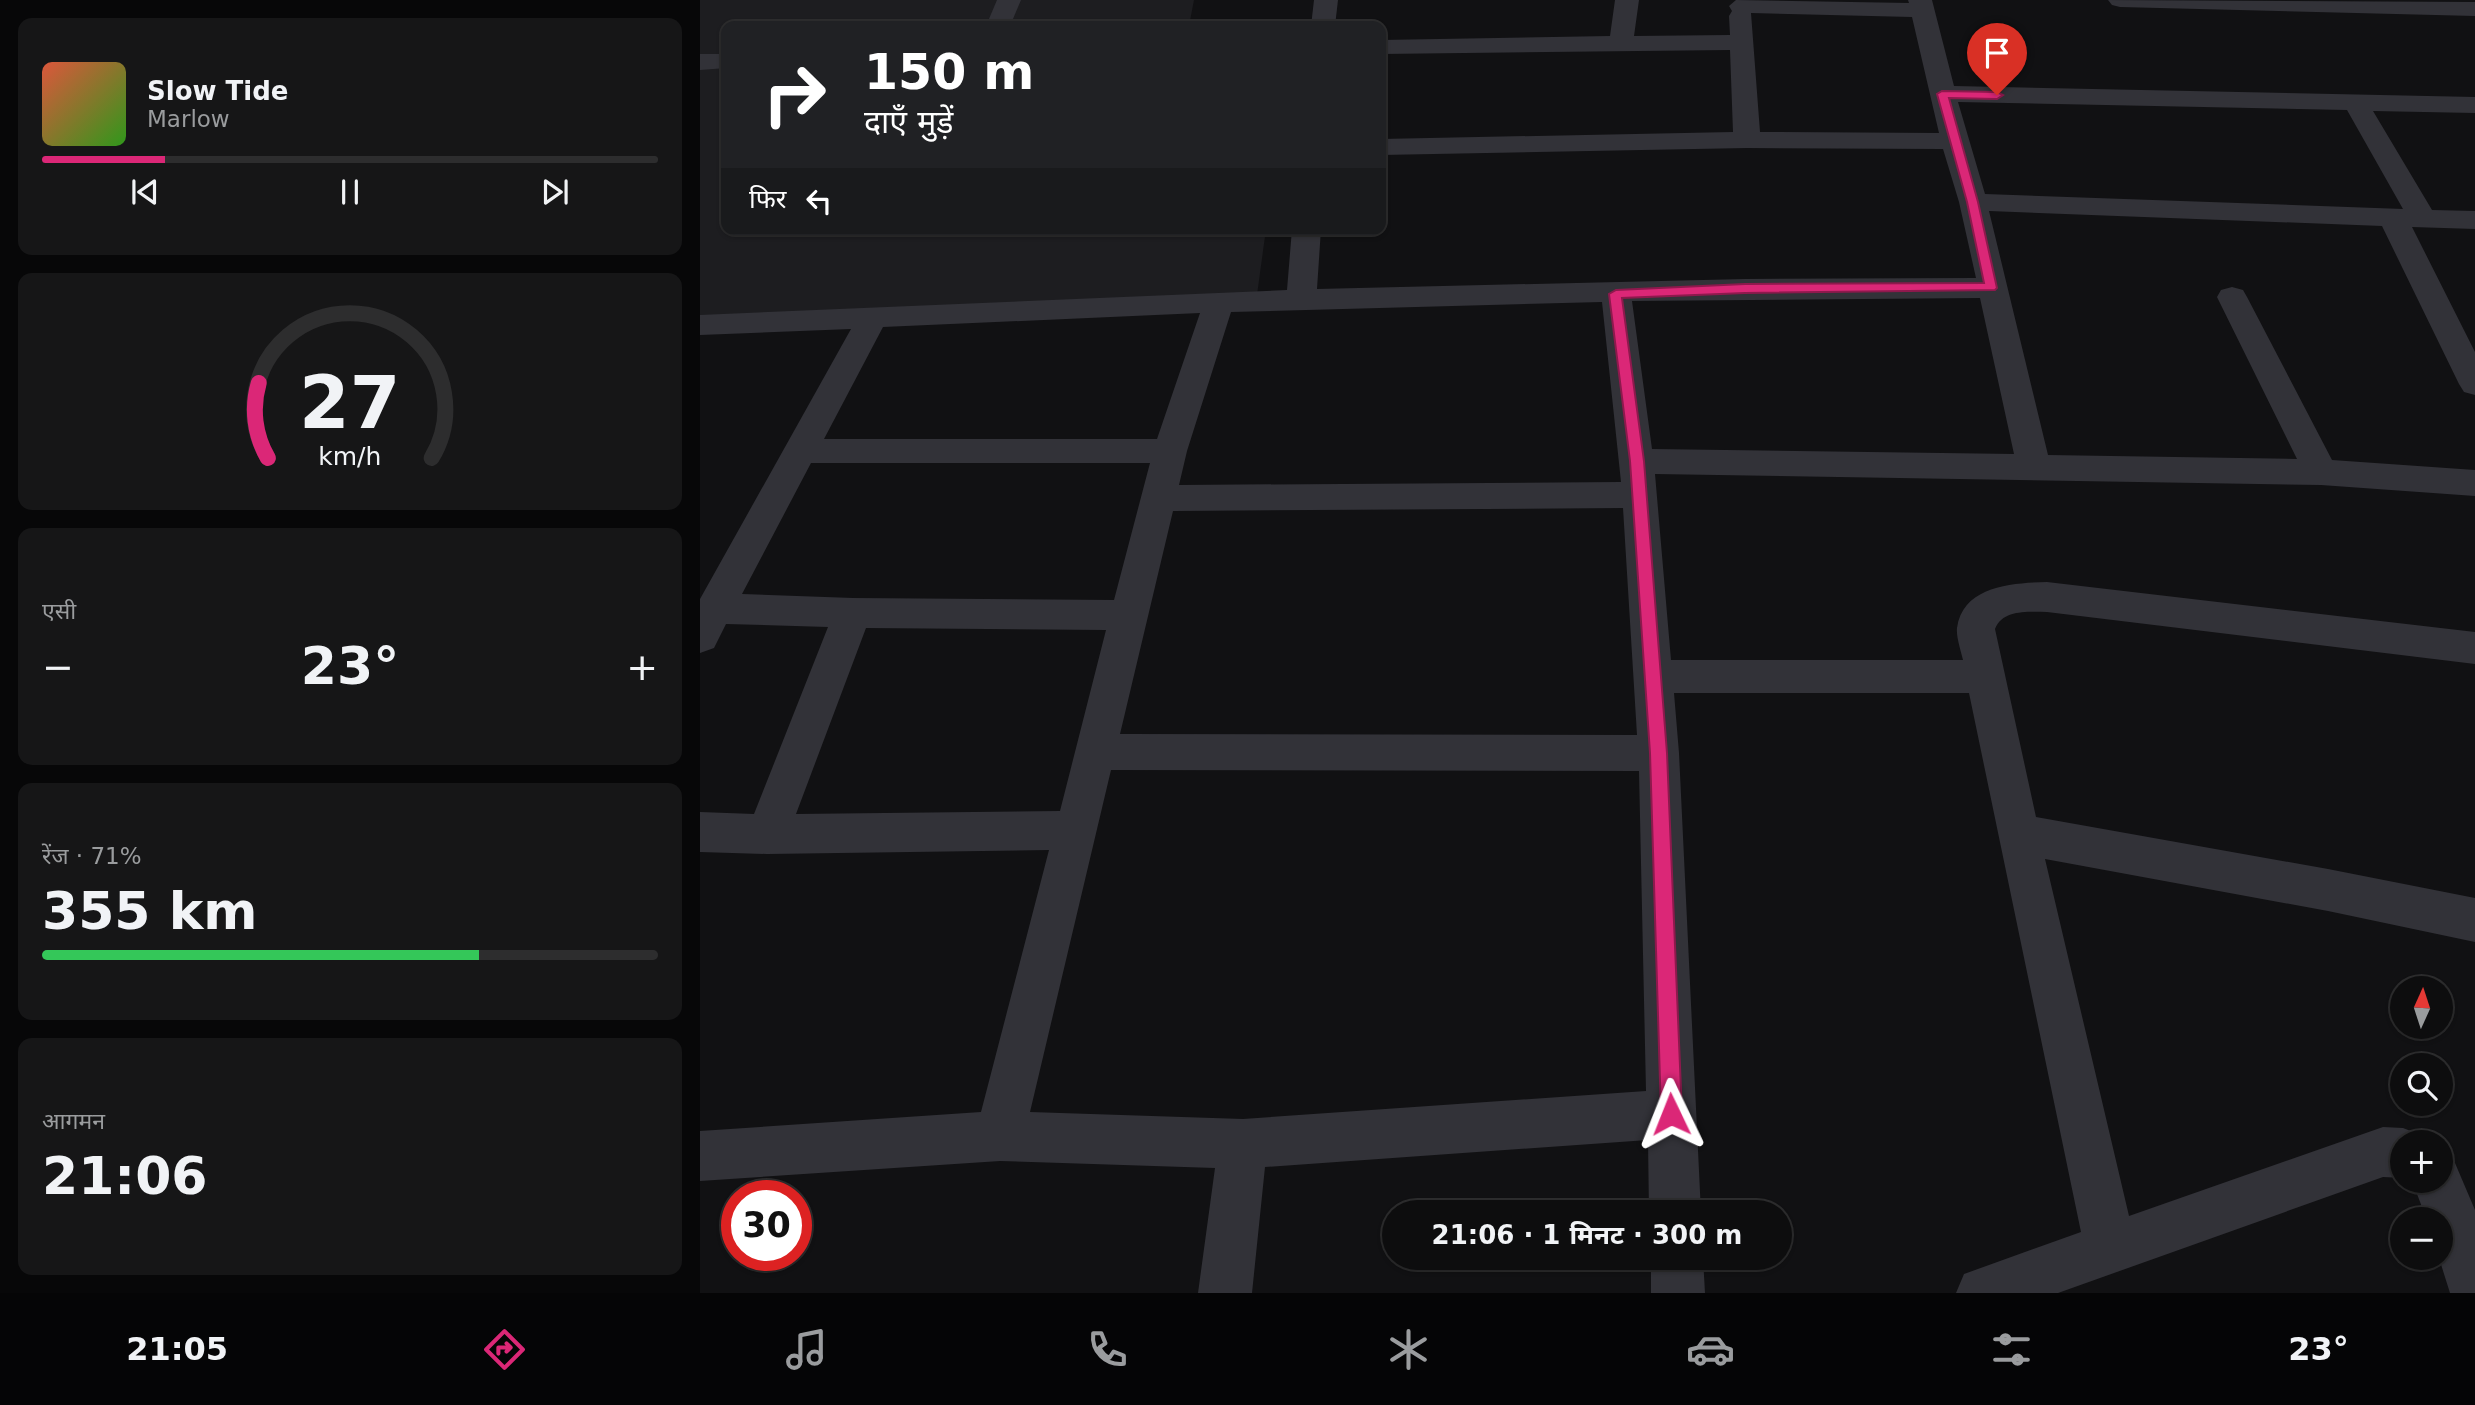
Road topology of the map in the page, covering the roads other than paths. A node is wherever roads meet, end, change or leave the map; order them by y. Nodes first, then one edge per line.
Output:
1 (1009, 0) edge
2 (1326, 0) edge
3 (1627, 0) edge
4 (2120, 0) edge
5 (1741, 3) edge
6 (1921, 5) edge
7 (2475, 9) edge
8 (1000, 21) edge
9 (1324, 21) edge
10 (1741, 42) junction
11 (1621, 43) junction
12 (1386, 47) edge
13 (721, 61) edge
14 (700, 62) edge
15 (1942, 94) junction
16 (2355, 102) junction
17 (2475, 106) edge
18 (1747, 140) junction
19 (1954, 141) junction
20 (1386, 147) edge
21 (1973, 202) junction
22 (2408, 218) junction
23 (2475, 220) edge
24 (1306, 235) edge
25 (1991, 288) junction
26 (1616, 294) junction
27 (2232, 297) dead end
28 (1301, 299) junction
29 (1219, 303) junction
30 (872, 318) junction
31 (700, 325) edge
32 (2467, 352) edge
33 (2475, 384) edge
34 (800, 451) junction
35 (1170, 451) junction
36 (2034, 466) junction
37 (2320, 472) junction
38 (1638, 478) junction
39 (2475, 483) edge
40 (1159, 498) junction
41 (853, 613) junction
42 (1130, 615) junction
43 (707, 622) edge
44 (2475, 648) edge
45 (1653, 676) junction
46 (1985, 677) junction
47 (1097, 752) junction
48 (1659, 753) junction
49 (1078, 830) junction
50 (700, 832) edge
51 (767, 834) junction
52 (2018, 834) junction
53 (2475, 920) edge
54 (1671, 1114) junction
55 (1000, 1136) junction
56 (1243, 1144) junction
57 (2390, 1152) edge
58 (700, 1156) edge
59 (2442, 1193) edge
60 (1674, 1200) edge
61 (2110, 1248) junction
62 (1677, 1270) edge
63 (2475, 1290) edge
64 (1225, 1293) edge
65 (1678, 1293) edge
66 (1983, 1293) edge

1 - 8 street
2 - 9 street
3 - 11 street
4 - 7 street
5 - 6 street
5 - 10 street
6 - 15 street
10 - 11 street
10 - 18 street
11 - 12 street
13 - 14 street
15 - 16 street
15 - 19 street
16 - 17 street
16 - 22 street
18 - 19 street
18 - 20 street
19 - 21 street
21 - 22 street
21 - 25 street
22 - 23 street
22 - 32 street
24 - 28 street
25 - 26 street
25 - 36 street
26 - 28 street
26 - 38 street
27 - 37 street
28 - 29 street
29 - 30 street
29 - 35 street
30 - 31 street
30 - 34 street
32 - 33 street
34 - 35 street
34 - 43 street
35 - 40 street
36 - 37 street
36 - 38 street
37 - 39 street
38 - 40 street
38 - 45 street
40 - 42 street
41 - 42 street
41 - 43 street
41 - 51 street
42 - 47 street
44 - 46 street
45 - 46 street
45 - 48 street
46 - 52 street
47 - 48 street
47 - 49 street
48 - 54 street
49 - 51 street
49 - 55 street
50 - 51 street
52 - 53 street
52 - 61 street
54 - 56 street
54 - 60 street
55 - 56 street
55 - 58 street
56 - 64 street
57 - 61 street
59 - 63 street
61 - 66 street
62 - 65 street

